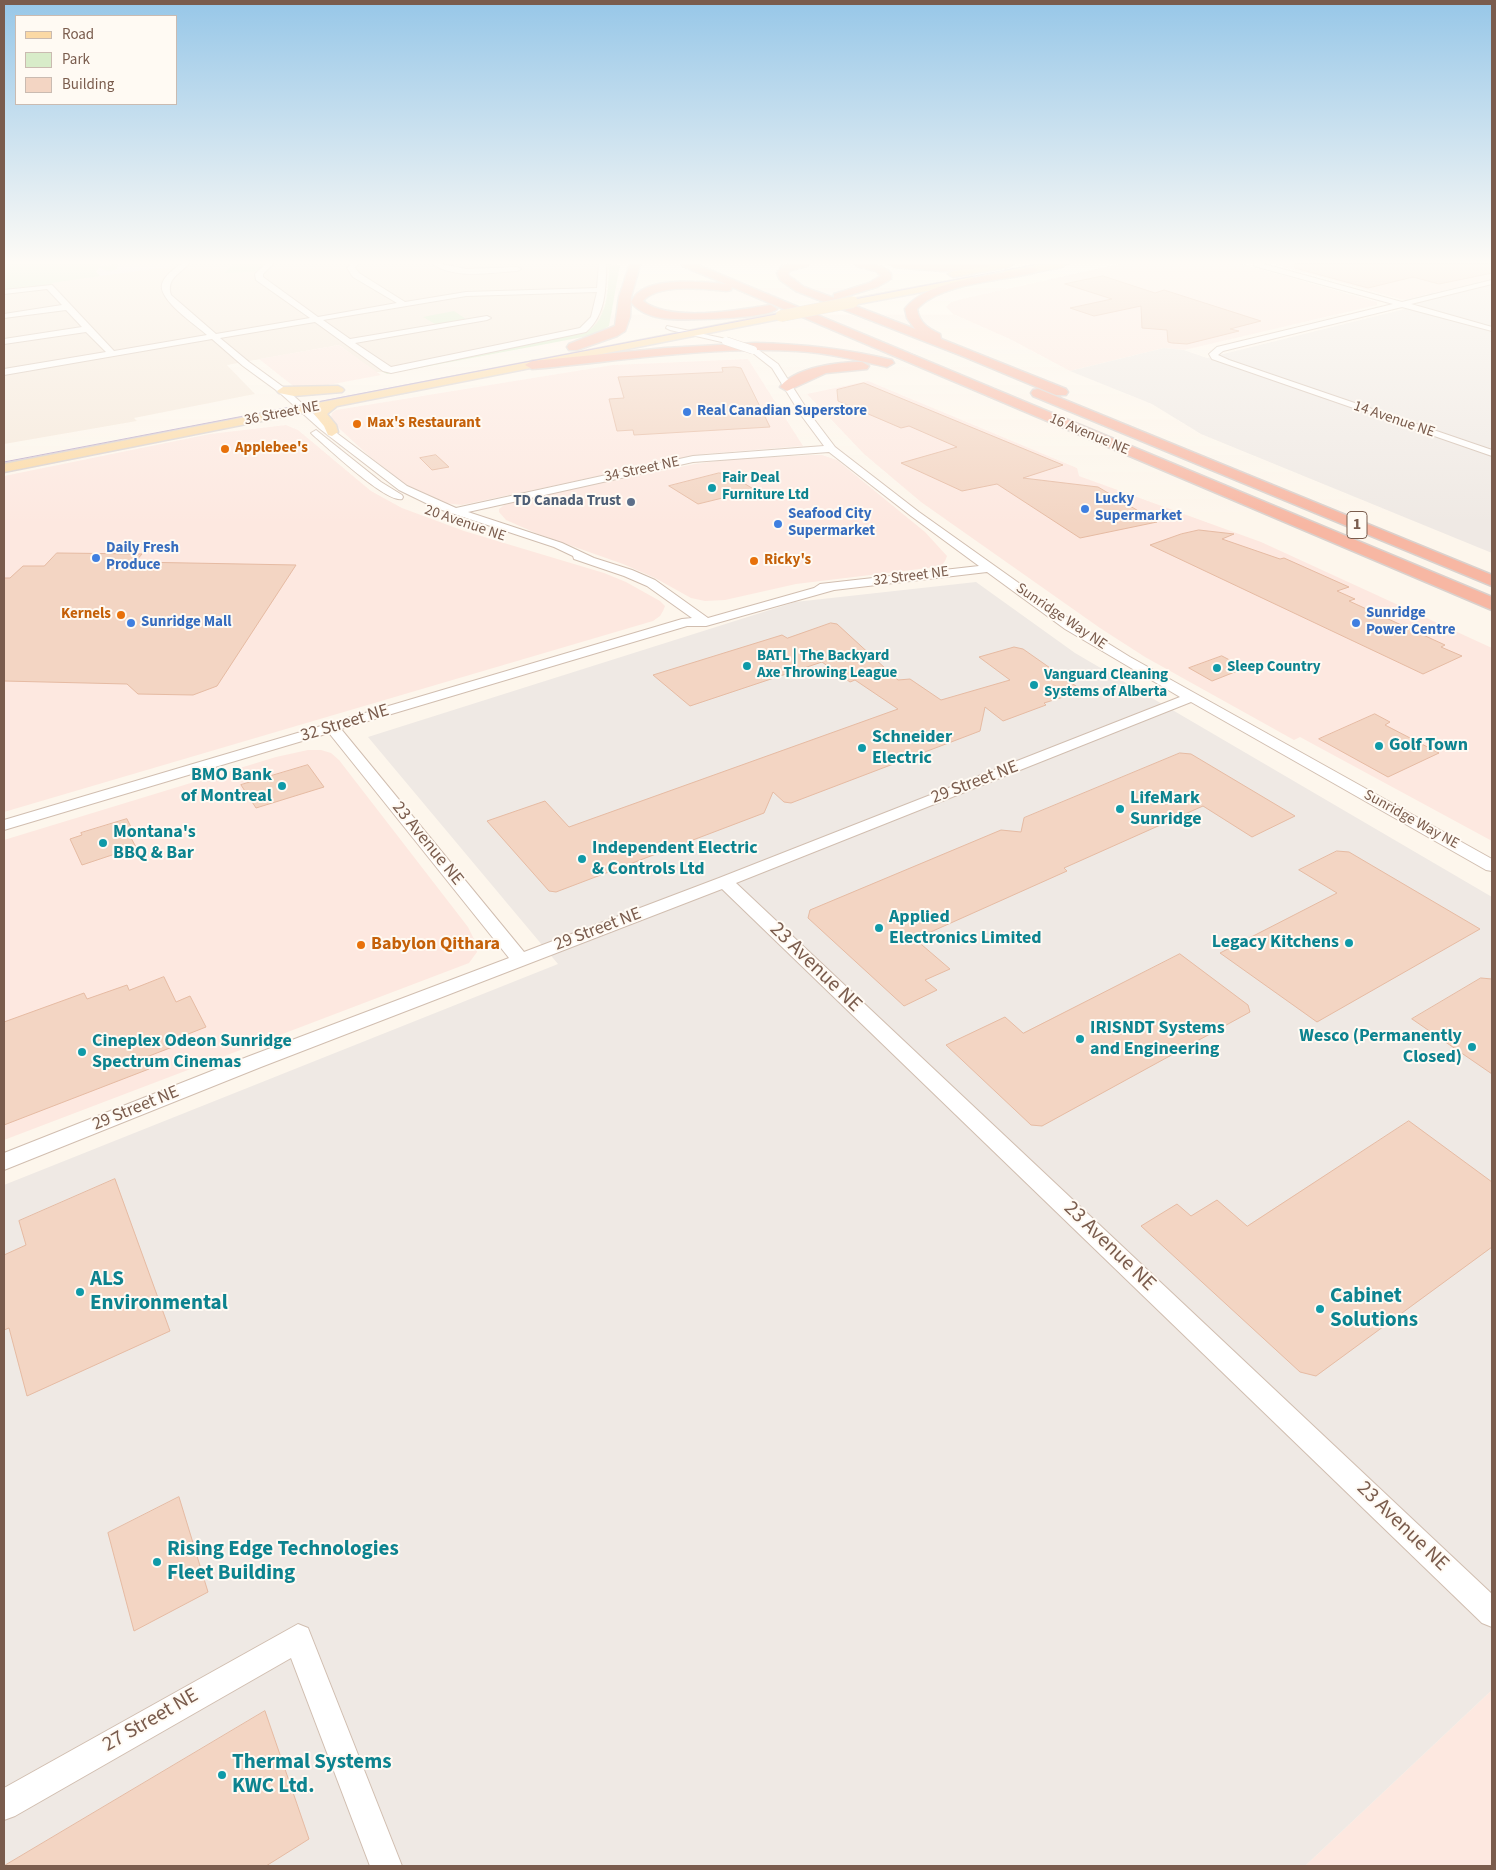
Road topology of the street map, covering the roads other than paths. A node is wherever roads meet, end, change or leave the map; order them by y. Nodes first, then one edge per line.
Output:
1 (109, 351) edge
2 (127, 351) edge
3 (230, 351) edge
4 (361, 351) edge
5 (484, 351) edge
6 (544, 351) edge
7 (603, 351) edge
8 (674, 351) edge
9 (754, 351) edge
10 (833, 351) edge
11 (892, 351) edge
12 (935, 351) edge
13 (963, 351) edge
14 (965, 351) edge
15 (1217, 351) edge
16 (112, 354) junction
17 (970, 354) junction
18 (247, 365) junction
19 (532, 365) junction
20 (4, 372) edge
21 (914, 374) junction
22 (388, 380) dead end
23 (787, 387) junction
24 (342, 389) dead end
25 (267, 392) dead end
26 (290, 403) junction
27 (333, 404) junction
28 (306, 424) junction
29 (207, 428) junction
30 (332, 432) junction
31 (831, 448) junction
32 (1492, 454) edge
33 (4, 468) edge
34 (1221, 469) junction
35 (1174, 471) junction
36 (518, 496) junction
37 (410, 504) dead end
38 (456, 511) junction
39 (432, 514) joint
40 (521, 533) junction
41 (953, 541) junction
42 (589, 560) junction
43 (990, 568) junction
44 (938, 574) junction
45 (1492, 581) edge
46 (1492, 604) edge
47 (696, 620) junction
48 (1192, 698) junction
49 (334, 728) junction
50 (4, 825) edge
51 (1492, 866) edge
52 (725, 882) junction
53 (520, 960) junction
54 (4, 1162) edge
55 (1492, 1613) edge
56 (4, 1804) edge
57 (386, 1866) edge

1 - 16 street
2 - 16 street
3 - 18 street
4 - 5 street
6 - 22 main road, 36 Street NE
7 - 19 main road, 36 Street NE
8 - 19 highway
9 - 23 street, Sunridge Way NE, bridge
10 - 21 highway
11 - 35 highway, 16 Avenue NE / 1
12 - 34 highway, 16 Avenue NE / 1
13 - 17 highway
14 - 17 highway
15 - 32 street, 14 Avenue NE
16 - 20 street
17 - 34 highway
18 - 25 street
18 - 26 street
19 - 27 main road, 36 Street NE
21 - 23 highway
21 - 35 highway
23 - 31 street, Sunridge Way NE
24 - 26 main road, 36 Street NE
26 - 27 main road, 36 Street NE
26 - 28 street, 20 Avenue NE
26 - 29 main road, 36 Street NE
26 - 30 street, 20 Avenue NE
27 - 30 main road
28 - 29 main road
28 - 37 street, 20 Avenue NE
29 - 33 main road, 36 Street NE
30 - 38 street, 20 Avenue NE
31 - 36 street, 34 Street NE
31 - 41 street, Sunridge Way NE
34 - 45 highway, 16 Avenue NE / 1
35 - 46 highway, 16 Avenue NE / 1
36 - 38 street, 34 Street NE
36 - 40 street
38 - 39 street, 34 Street NE
38 - 40 street, 20 Avenue NE
39 - 42 street, 20 Avenue NE
40 - 42 street, 20 Avenue NE
41 - 43 street, Sunridge Way NE
41 - 44 street
42 - 47 street, 20 Avenue NE
43 - 44 street, 32 Street NE
43 - 48 street, Sunridge Way NE
44 - 47 street, 32 Street NE
47 - 49 street, 32 Street NE
48 - 51 street, Sunridge Way NE
48 - 52 street, 29 Street NE
49 - 50 street, 32 Street NE
49 - 53 street, 23 Avenue NE
52 - 53 street, 29 Street NE
52 - 55 street, 23 Avenue NE
53 - 54 street, 29 Street NE
56 - 57 street, 27 Street NE

